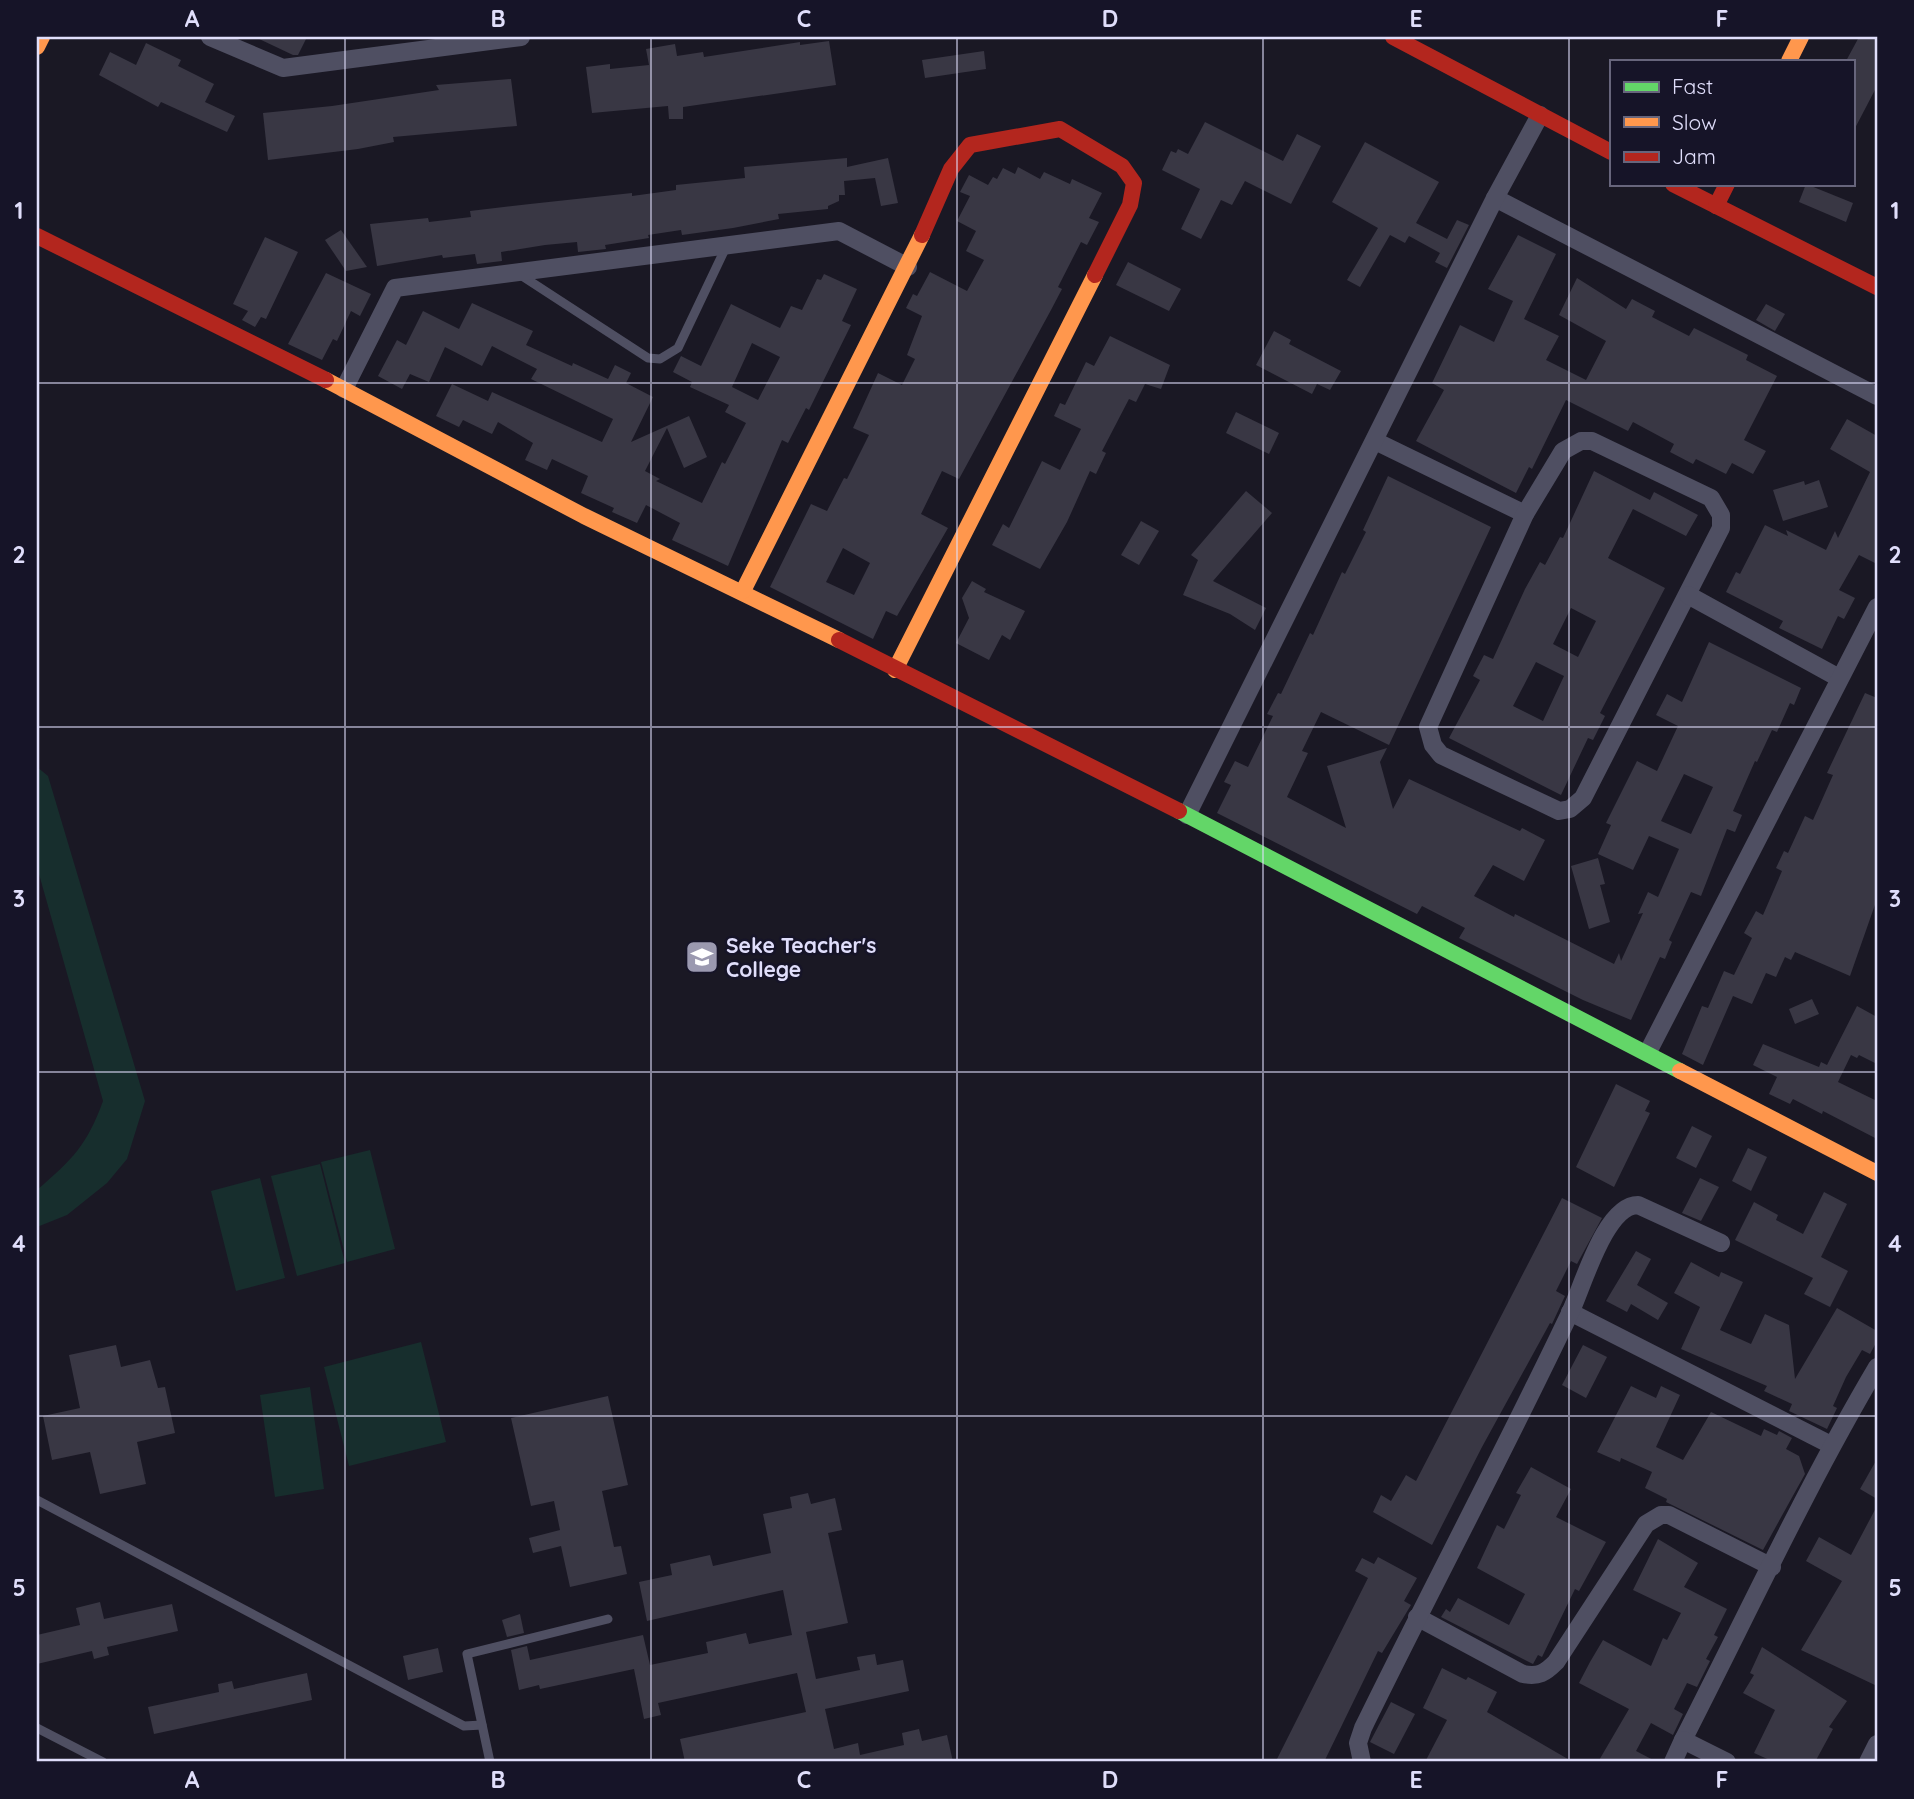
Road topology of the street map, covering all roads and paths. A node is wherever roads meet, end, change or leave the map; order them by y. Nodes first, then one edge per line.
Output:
1 (42, 37) edge
2 (210, 37) edge
3 (522, 37) edge
4 (1393, 37) edge
5 (1801, 37) edge
6 (385, 45) edge
7 (37, 47) edge
8 (1790, 60) edge
9 (1540, 115) junction
10 (1610, 151) edge
11 (1677, 186) edge
12 (1726, 186) edge
13 (1495, 198) junction
14 (1716, 206) junction
15 (37, 236) edge
16 (726, 247) junction
17 (908, 267) junction
18 (517, 272) junction
19 (1877, 287) edge
20 (344, 389) junction
21 (1877, 396) edge
22 (1375, 441) junction
23 (1525, 514) junction
24 (743, 591) junction
25 (1688, 595) junction
26 (1877, 607) edge
27 (895, 670) junction
28 (1839, 678) junction
29 (1187, 815) junction
30 (1648, 1052) junction
31 (1877, 1173) edge
32 (1721, 1243) dead end
33 (1570, 1312) junction
34 (1877, 1367) edge
35 (1831, 1445) junction
36 (37, 1500) edge
37 (1772, 1567) junction
38 (1417, 1617) junction
39 (608, 1619) dead end
40 (482, 1725) junction
41 (37, 1728) edge
42 (1683, 1740) junction
43 (1877, 1744) edge
44 (103, 1762) edge
45 (490, 1762) edge
46 (1362, 1762) edge
47 (1673, 1762) edge
48 (1727, 1762) edge
49 (1868, 1762) edge

1 - 7 street
2 - 6 street
3 - 6 street
4 - 9 street
5 - 8 street
9 - 10 street
9 - 13 street
11 - 14 street
12 - 14 street
13 - 21 street
13 - 22 street
14 - 19 street
15 - 20 street
16 - 17 street
16 - 18 street
16 - 18 lane
17 - 24 street
17 - 27 street
18 - 20 street
20 - 24 street
22 - 23 street
22 - 29 street
23 - 25 street
23 - 25 street
24 - 27 street
25 - 28 street
26 - 28 street
27 - 29 street
28 - 30 street
29 - 30 street
30 - 31 street
32 - 33 street
33 - 35 street
33 - 38 street
34 - 35 street
35 - 37 street
36 - 40 lane
37 - 38 street
37 - 42 street
38 - 46 street
39 - 40 lane
40 - 45 lane
41 - 44 lane
42 - 47 street
42 - 48 street
43 - 49 street

